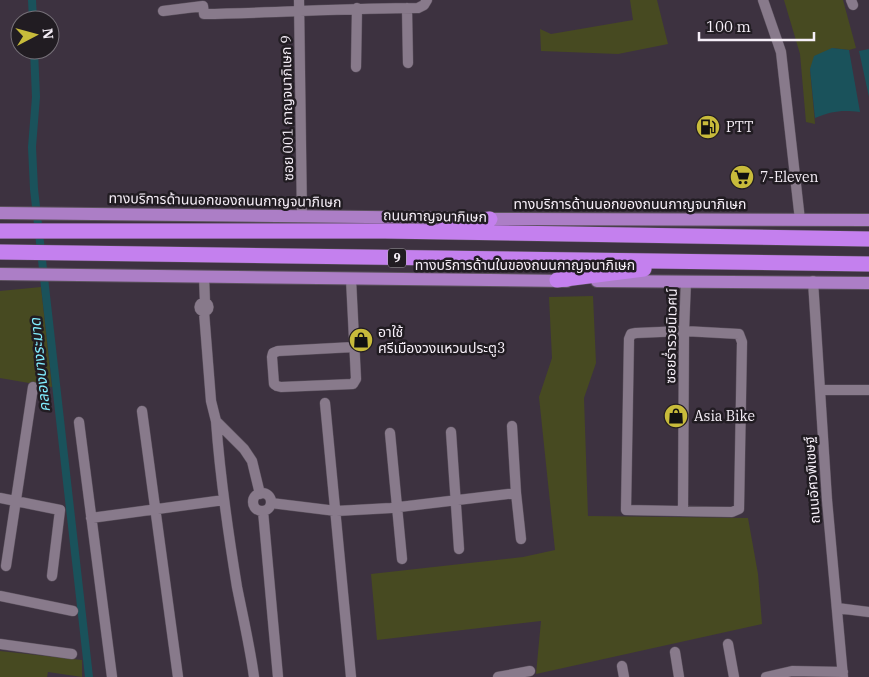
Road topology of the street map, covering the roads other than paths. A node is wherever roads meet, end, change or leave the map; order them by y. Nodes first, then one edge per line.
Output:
1 (299, 0) edge
2 (427, 0) edge
3 (764, 0) edge
4 (189, 3) edge
5 (362, 6) edge
6 (407, 8) junction
7 (162, 11) dead end
8 (299, 12) junction
9 (408, 63) dead end
10 (356, 67) dead end
11 (0, 212) edge
12 (302, 216) junction
13 (490, 219) junction
14 (800, 220) junction
15 (869, 220) edge
16 (0, 231) edge
17 (385, 231) junction
18 (869, 239) edge
19 (0, 252) edge
20 (695, 262) junction
21 (869, 264) edge
22 (0, 274) edge
23 (204, 276) junction
24 (351, 279) junction
25 (557, 280) junction
26 (686, 280) junction
27 (813, 282) junction
28 (869, 283) edge
29 (684, 331) junction
30 (354, 347) junction
31 (33, 387) dead end
32 (820, 390) junction
33 (869, 390) edge
34 (325, 403) dead end
35 (142, 411) dead end
36 (216, 421) junction
37 (79, 422) dead end
38 (512, 426) dead end
39 (451, 432) dead end
40 (390, 434) dead end
41 (516, 493) junction
42 (260, 494) junction
43 (0, 498) edge
44 (224, 500) junction
45 (16, 501) junction
46 (456, 501) junction
47 (271, 503) junction
48 (396, 507) junction
49 (155, 509) junction
50 (336, 510) junction
51 (263, 511) junction
52 (683, 511) junction
53 (91, 518) junction
54 (521, 539) dead end
55 (459, 550) dead end
56 (402, 558) dead end
57 (6, 566) dead end
58 (52, 576) dead end
59 (0, 596) edge
60 (837, 608) junction
61 (74, 610) dead end
62 (869, 612) edge
63 (0, 644) edge
64 (728, 644) dead end
65 (675, 652) dead end
66 (72, 654) dead end
67 (530, 671) dead end
68 (843, 674) edge
69 (112, 677) edge
70 (178, 677) edge
71 (254, 677) edge
72 (278, 677) edge
73 (351, 677) edge
74 (498, 677) edge
75 (679, 677) edge
76 (734, 677) edge
77 (766, 677) edge

1 - 8 street, ซอย 001 กาญจนาภิเษก 9
2 - 6 street
3 - 14 street
4 - 7 street
4 - 8 street
5 - 6 street
5 - 8 street
5 - 10 street
6 - 9 street
8 - 12 street, ซอย 001 กาญจนาภิเษก 9
11 - 12 main road, ทางบริการด้านนอกของถนนกาญจนาภิเษก
12 - 13 main road, ทางบริการด้านนอกของถนนกาญจนาภิเษก
13 - 14 main road, ทางบริการด้านนอกของถนนกาญจนาภิเษก
13 - 17 highway
14 - 15 main road, ทางบริการด้านนอกของถนนกาญจนาภิเษก
16 - 17 highway, ถนนกาญจนาภิเษก / 9
17 - 18 highway, ถนนกาญจนาภิเษก / 9
19 - 20 highway, 9
20 - 21 highway, 9
20 - 25 highway
22 - 23 main road, ทางบริการด้านในของถนนกาญจนาภิเษก
23 - 24 main road, ทางบริการด้านในของถนนกาญจนาภิเษก
23 - 36 street
24 - 25 main road, ทางบริการด้านในของถนนกาญจนาภิเษก
24 - 30 street
25 - 26 main road, ทางบริการด้านในของถนนกาญจนาภิเษก
26 - 27 main road, ทางบริการด้านในของถนนกาญจนาภิเษก
26 - 29 street, ซอยร่ำรวยนิเวศน์
27 - 28 main road, ทางบริการด้านในของถนนกาญจนาภิเษก
27 - 32 street, ถนนอัศวพิเชษฐ์
29 - 52 street, ซอยร่ำรวยนิเวศน์
29 - 52 street
29 - 52 street
30 - 30 street
31 - 45 street
32 - 33 street
32 - 60 street, ถนนอัศวพิเชษฐ์
34 - 50 street
35 - 49 street
36 - 42 street
36 - 44 street
37 - 53 street
38 - 41 street
39 - 46 street
40 - 48 street
41 - 46 street
41 - 54 street
42 - 47 street
42 - 51 street
43 - 45 street
44 - 49 street
44 - 71 street
45 - 57 street
45 - 58 street
46 - 48 street
46 - 55 street
47 - 50 street
47 - 51 street
48 - 50 street
48 - 56 street
49 - 53 street
49 - 70 street
50 - 73 street
51 - 72 street
53 - 69 street
59 - 61 street
60 - 62 street
60 - 68 street, ถนนอัศวพิเชษฐ์
63 - 66 street
64 - 76 street
65 - 75 street
67 - 74 street
68 - 77 street

